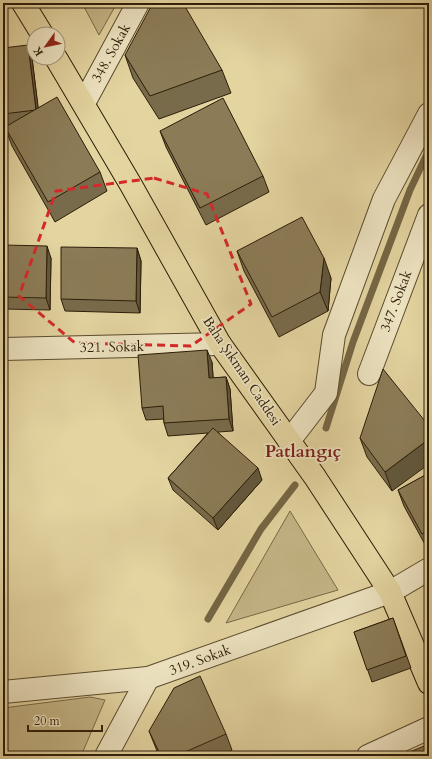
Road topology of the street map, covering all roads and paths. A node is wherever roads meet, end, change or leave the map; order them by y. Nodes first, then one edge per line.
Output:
1 (23, 3) edge
2 (138, 3) edge
3 (37, 26) edge
4 (61, 66) edge
5 (84, 103) junction
6 (429, 114) edge
7 (427, 226) edge
8 (220, 344) junction
9 (3, 349) edge
10 (369, 374) dead end
11 (289, 441) junction
12 (429, 569) edge
13 (390, 592) junction
14 (148, 678) junction
15 (429, 683) edge
16 (3, 692) edge
17 (429, 728) edge
18 (106, 756) edge
19 (368, 756) edge

1 - 3 main road
2 - 5 street, 348. Sokak
4 - 5 main road, Baha Şıkman Caddesi
5 - 8 main road, Baha Şıkman Caddesi
6 - 11 street
7 - 10 street, 347. Sokak
8 - 9 street, 321. Sokak
8 - 11 main road, Baha Şıkman Caddesi
11 - 13 main road, Baha Şıkman Caddesi
12 - 13 street, 319. Sokak
13 - 14 street, 319. Sokak
13 - 15 main road, Baha Şıkman Caddesi
14 - 16 street, 319. Sokak
14 - 18 street
17 - 19 street

